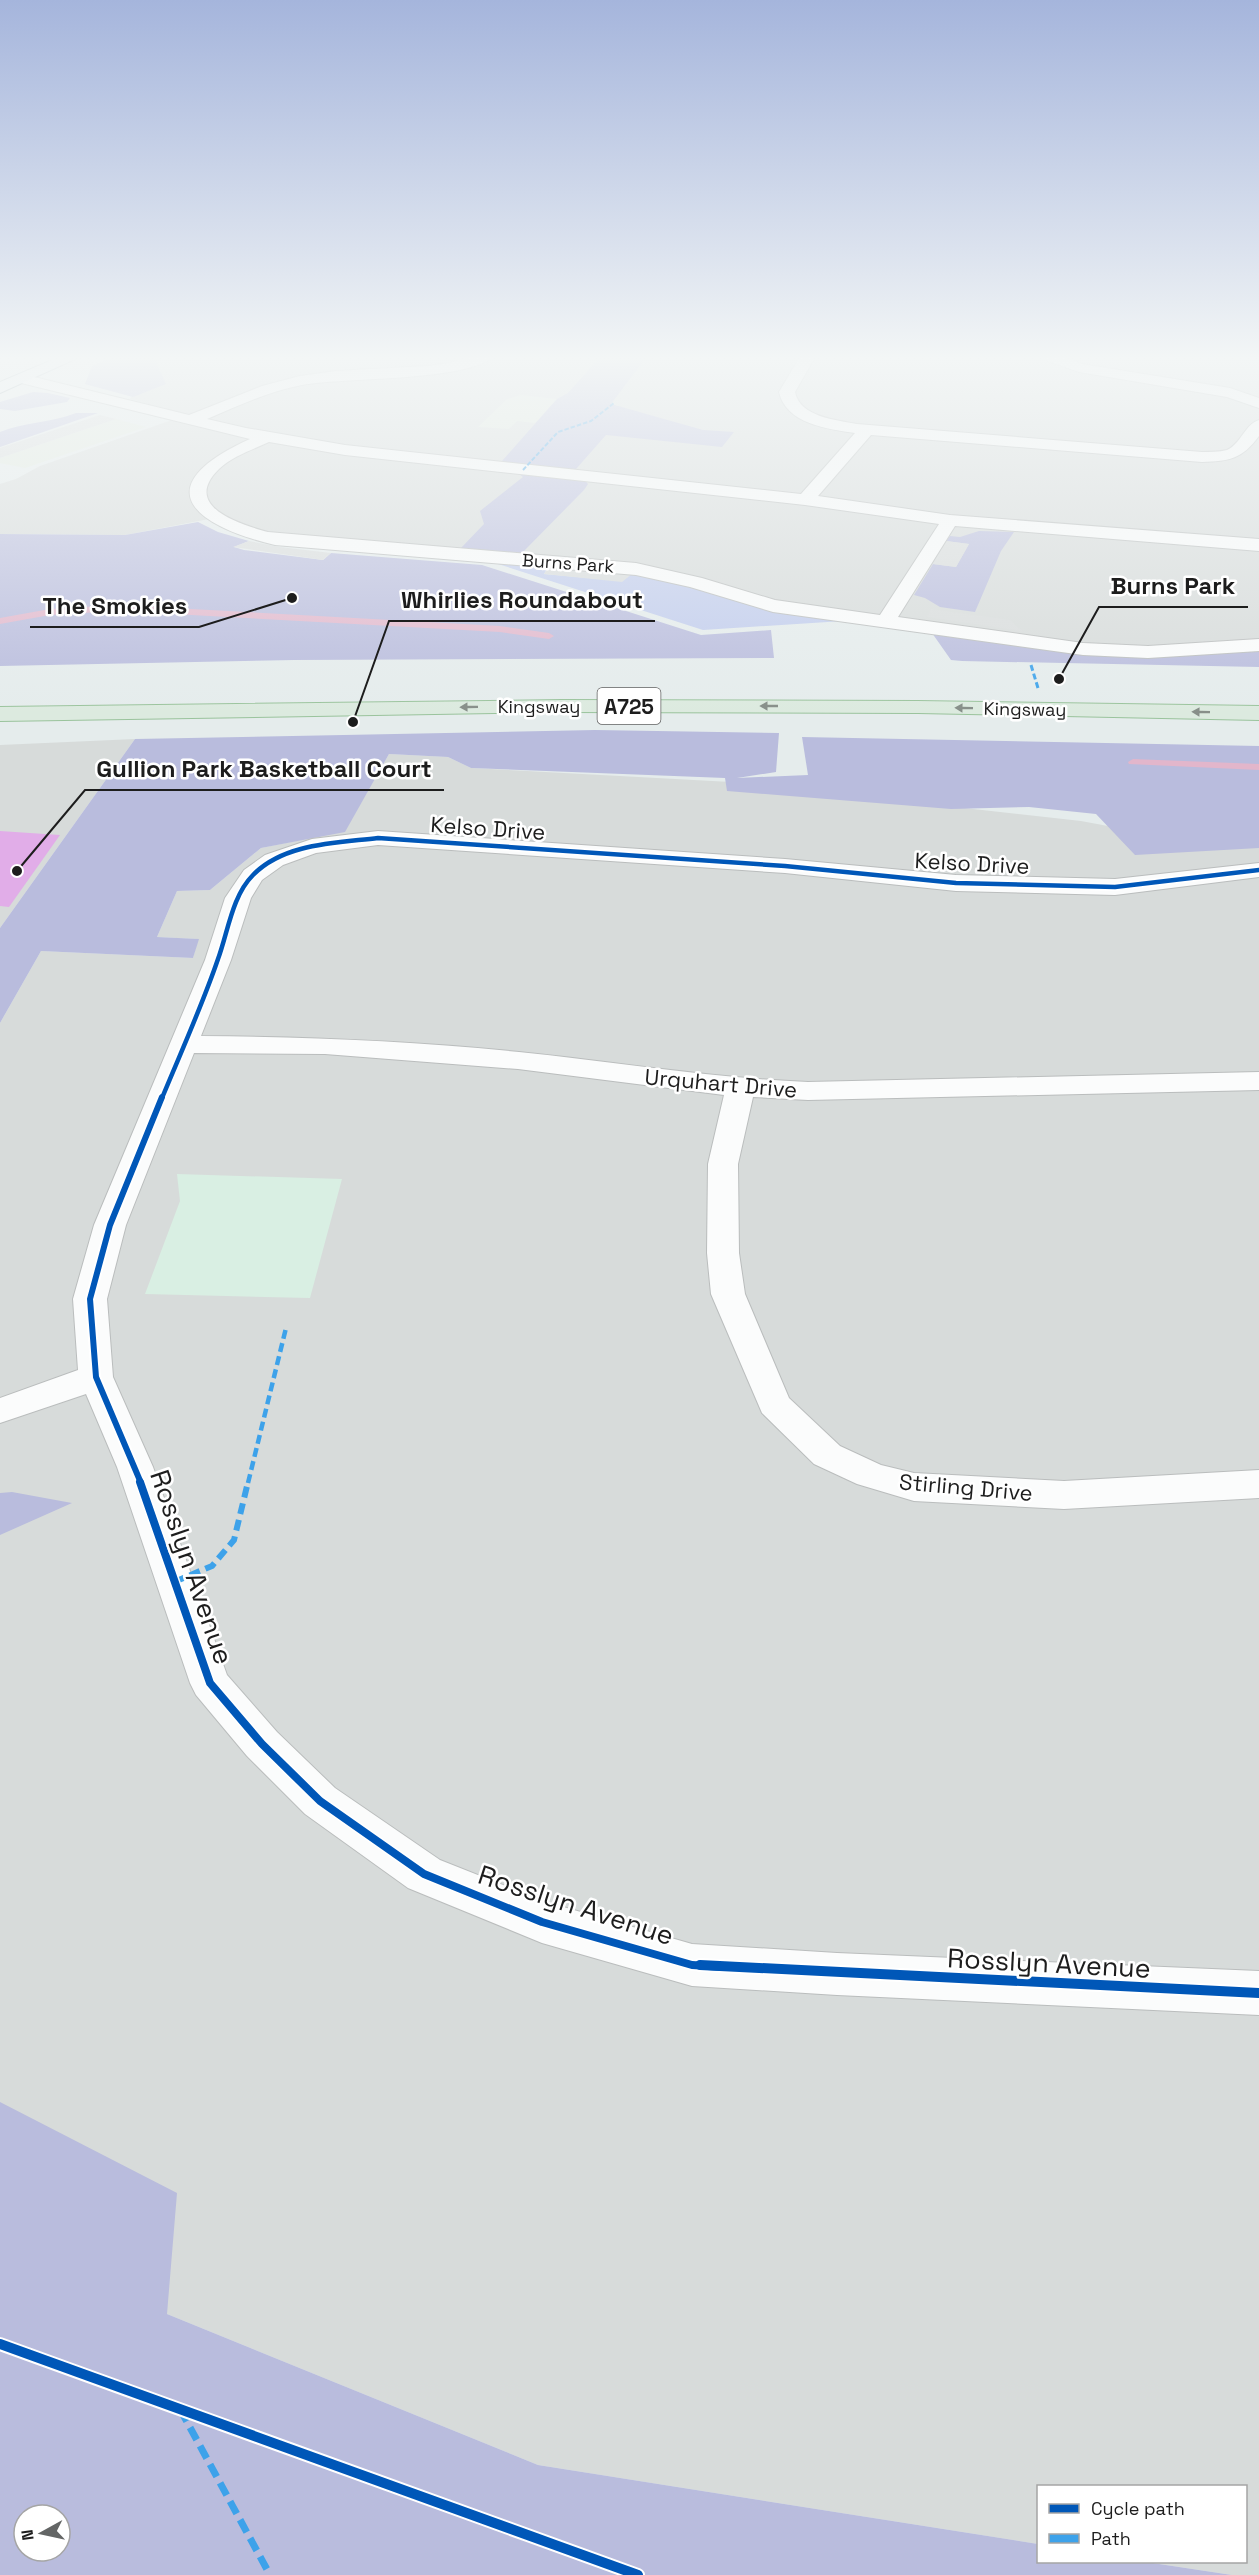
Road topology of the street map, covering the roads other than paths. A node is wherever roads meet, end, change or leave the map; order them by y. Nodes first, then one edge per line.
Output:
1 (205, 475) edge
2 (573, 475) edge
3 (827, 475) edge
4 (805, 500) junction
5 (950, 520) junction
6 (1259, 545) edge
7 (886, 621) junction
8 (1259, 645) edge
9 (1014, 688) dead end
10 (1061, 688) dead end
11 (1259, 713) edge
12 (0, 714) edge
13 (1259, 870) edge
14 (184, 1044) junction
15 (1259, 1081) edge
16 (740, 1088) junction
17 (96, 1377) junction
18 (0, 1411) edge
19 (1259, 1484) edge
20 (1259, 1993) edge

1 - 7 street, Burns Park
2 - 4 street
3 - 4 street
4 - 5 street
5 - 6 street
5 - 7 street
7 - 8 street, Burns Park
9 - 10 highway, Kingsway
11 -> 12 highway, Kingsway / A725
13 - 14 street, Kelso Drive
14 - 16 street, Urquhart Drive
14 - 17 street, Kelso Drive
15 - 16 street, Urquhart Drive
16 - 19 street, Stirling Drive
17 - 18 street
17 - 20 street, Rosslyn Avenue

